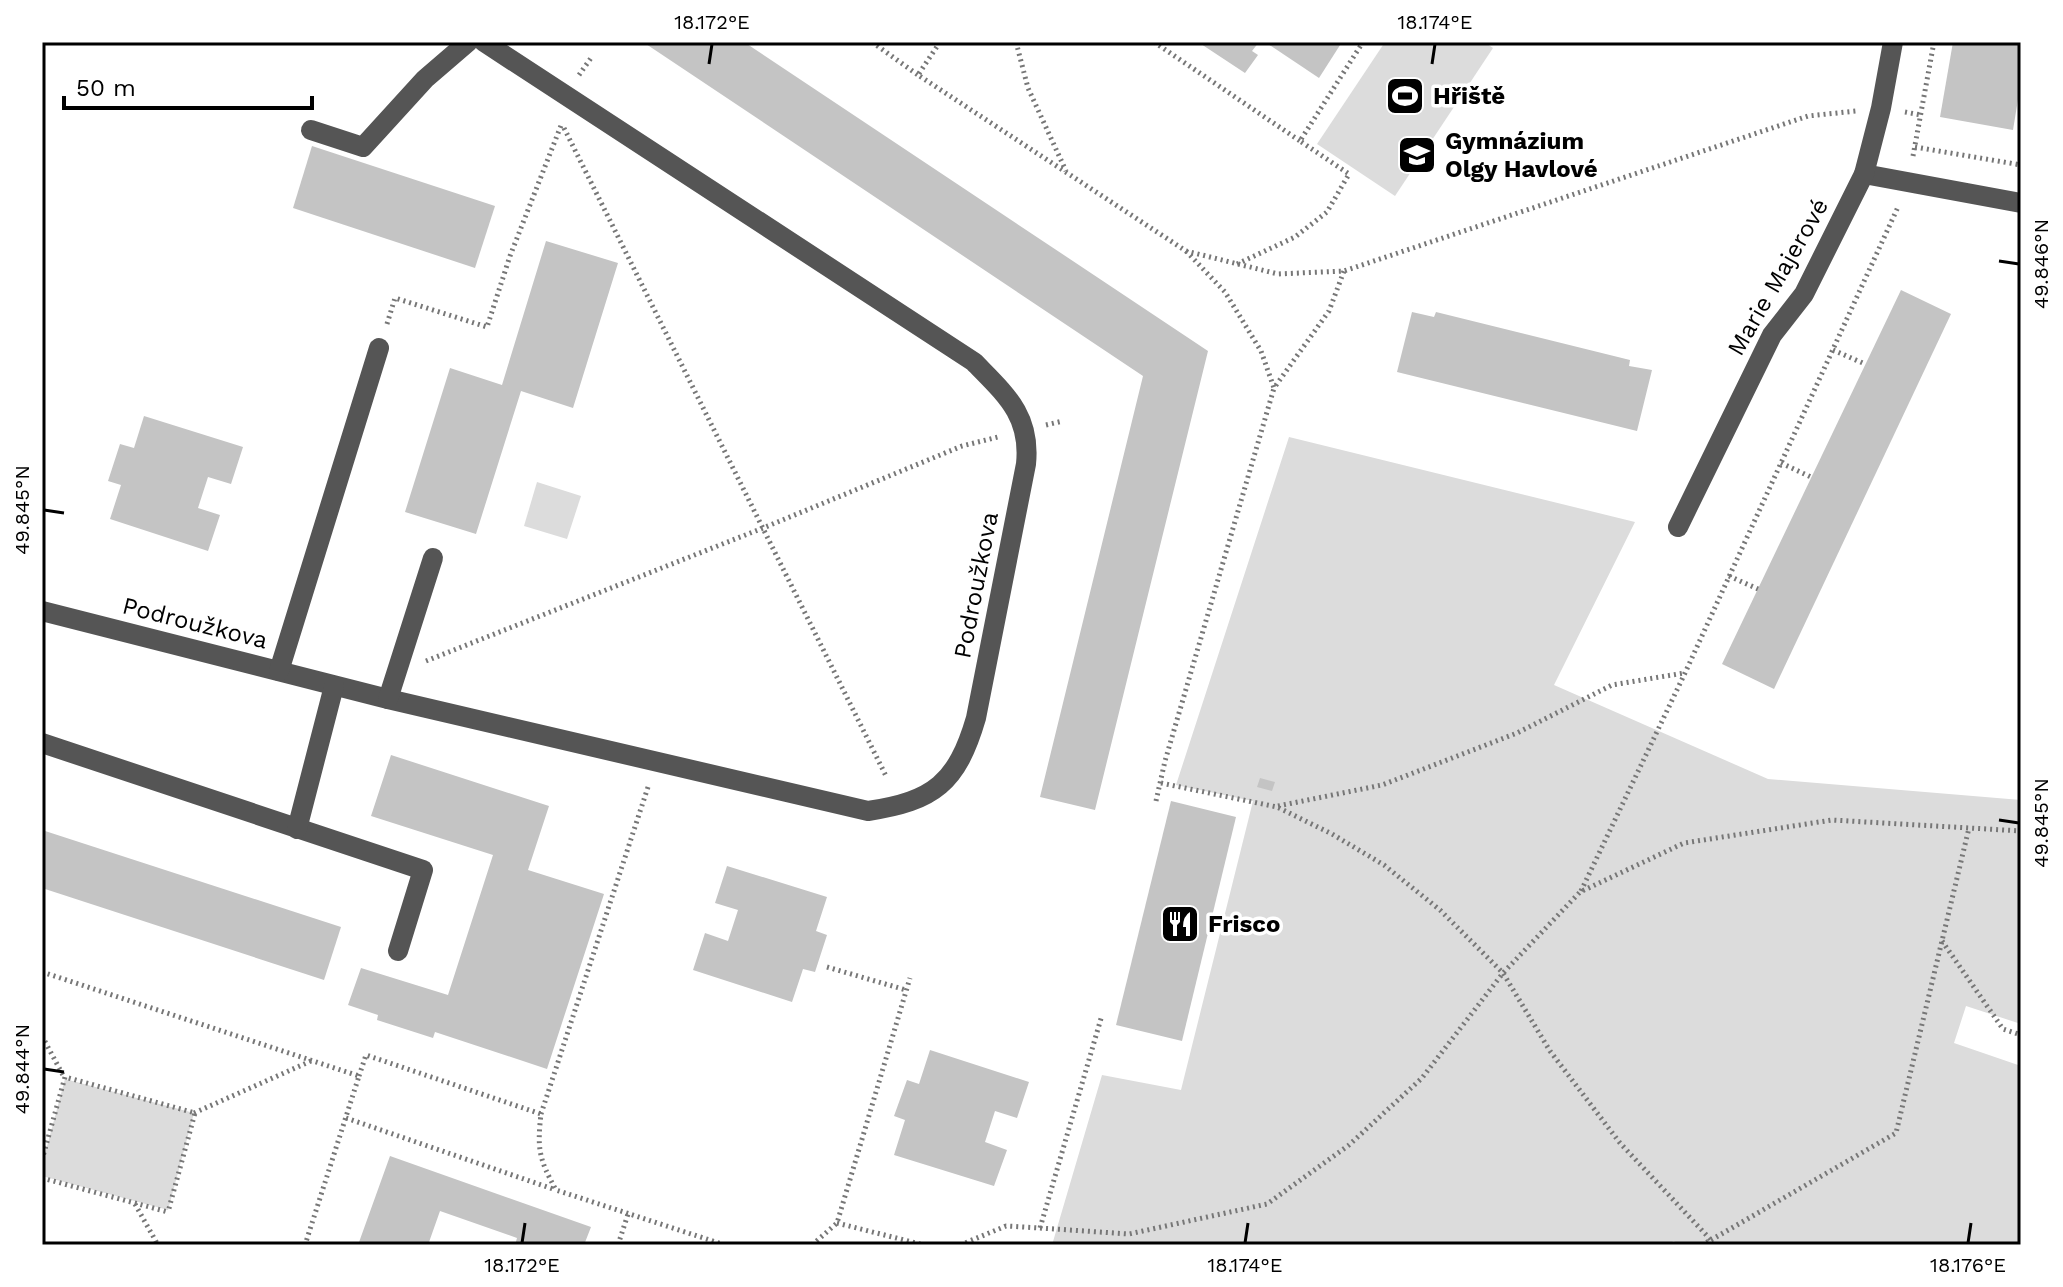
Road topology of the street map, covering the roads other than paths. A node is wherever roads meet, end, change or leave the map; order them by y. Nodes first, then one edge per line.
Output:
1 (468, 42) edge
2 (484, 42) edge
3 (1893, 42) edge
4 (311, 130) dead end
5 (1864, 174) junction
6 (2021, 203) edge
7 (379, 348) road end
8 (1678, 527) dead end
9 (433, 558) dead end
10 (42, 611) edge
11 (279, 671) junction
12 (334, 686) junction
13 (388, 699) junction
14 (42, 743) edge
15 (297, 829) junction
16 (398, 951) dead end

1 - 4 street
2 - 13 street, Podroužkova
3 - 5 street, Marie Majerové
5 - 6 street
5 - 8 street, Marie Majerové
7 - 11 street
9 - 13 street
10 - 11 street, Podroužkova
11 - 12 street, Podroužkova
12 - 13 street, Podroužkova
12 - 15 street
14 - 15 street
15 - 16 street

